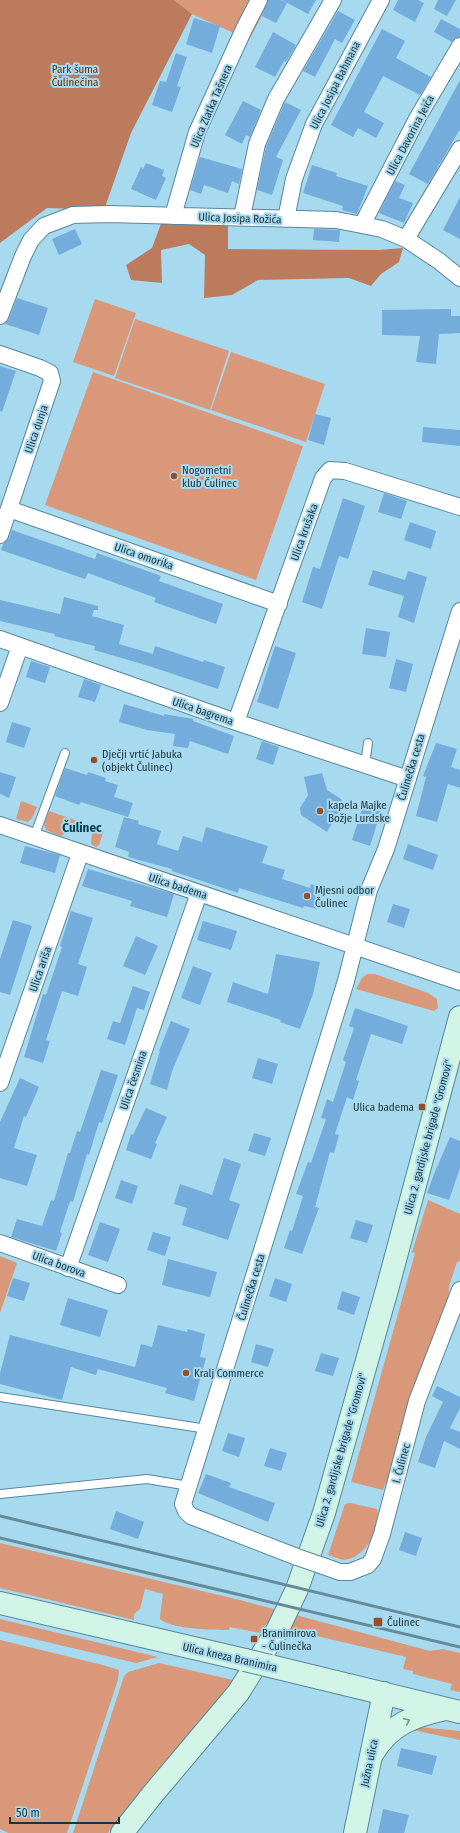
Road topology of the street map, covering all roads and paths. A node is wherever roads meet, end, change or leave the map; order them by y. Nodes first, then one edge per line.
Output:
1 (259, 0) edge
2 (333, 0) edge
3 (380, 0) edge
4 (460, 46) edge
5 (460, 150) edge
6 (173, 216) junction
7 (242, 217) junction
8 (286, 219) junction
9 (362, 225) junction
10 (406, 239) junction
11 (460, 278) edge
12 (0, 316) edge
13 (0, 354) edge
14 (460, 507) edge
15 (9, 509) junction
16 (0, 535) edge
17 (279, 604) junction
18 (460, 611) edge
19 (0, 639) edge
20 (20, 646) junction
21 (0, 703) edge
22 (236, 722) junction
23 (368, 743) dead end
24 (65, 753) dead end
25 (366, 765) junction
26 (408, 779) junction
27 (0, 825) edge
28 (34, 837) junction
29 (80, 854) junction
30 (199, 893) junction
31 (356, 947) junction
32 (460, 982) edge
33 (460, 1017) edge
34 (0, 1083) edge
35 (0, 1243) edge
36 (68, 1268) junction
37 (118, 1285) dead end
38 (460, 1290) edge
39 (0, 1397) edge
40 (207, 1429) junction
41 (188, 1486) junction
42 (0, 1494) edge
43 (297, 1557) joint
44 (0, 1603) edge
45 (384, 1693) junction
46 (453, 1710) edge
47 (370, 1758) junction
48 (122, 1833) edge
49 (355, 1833) edge

1 - 6 street, Ulica Zlatka Tašnera
2 - 7 street
3 - 8 street, Ulica Josipa Bahmana
4 - 9 street, Ulica Davorina Jeića
5 - 10 street
6 - 7 street, Ulica Josipa Rožića
6 - 12 street, Ulica Josipa Rožića
7 - 8 street, Ulica Josipa Rožića
8 - 9 street, Ulica Josipa Rožića
9 - 10 street, Ulica Josipa Rožića
10 - 11 street, Ulica Josipa Rožića
13 - 15 street, Ulica dunja
14 - 17 street, Ulica krušaka
15 - 16 street, Ulica dunja
15 - 17 street, Ulica omorika
17 - 22 street, Ulica krušaka
18 - 26 street, Čulinečka cesta
19 - 20 street, Ulica bagrema
20 - 21 street
20 - 22 street, Ulica bagrema
22 - 25 street, Ulica bagrema
23 - 25 lane
24 - 28 lane
25 - 26 street, Ulica bagrema
26 - 31 street, Čulinečka cesta
27 - 28 street, Ulica badema
28 - 29 street, Ulica badema
29 - 30 street, Ulica badema
29 - 34 street, Ulica ariša
30 - 31 street, Ulica badema
30 - 36 street, Ulica česmina
31 - 32 street
31 - 40 street, Čulinečka cesta
33 - 48 street, Ulica 2. gardijske brigade "Gromovi"
35 - 36 street, Ulica borova
36 - 37 street, Ulica borova
38 - 43 street, I. Čulinec, bridge
39 - 40 lane
40 - 41 street, Čulinečka cesta
41 - 42 lane
41 - 43 street, Čulinečka cesta
44 - 45 street, Ulica kneza Branimira, bridge
45 - 46 street, Ulica kneza Branimira
45 - 47 street, Južna ulica
47 -> 46 street
47 - 49 street, Južna ulica

